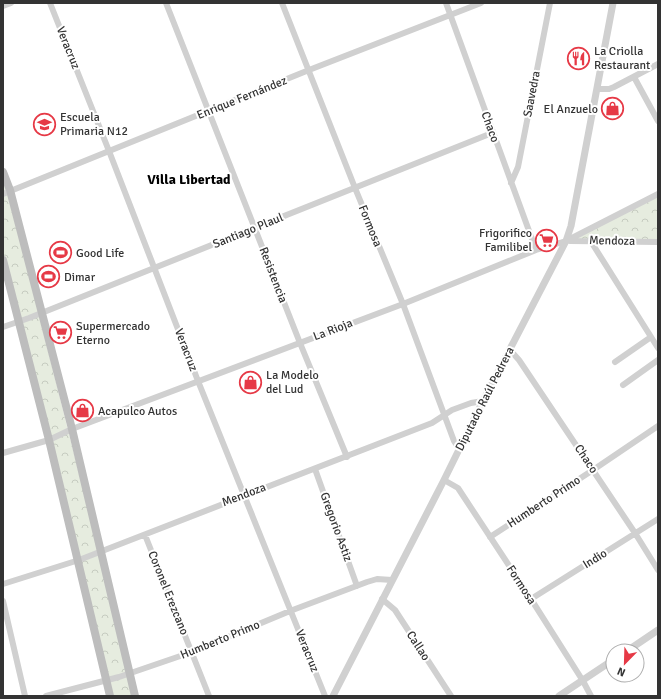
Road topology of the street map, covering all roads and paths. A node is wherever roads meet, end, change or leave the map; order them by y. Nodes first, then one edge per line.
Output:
1 (11, 3) edge
2 (50, 3) edge
3 (166, 3) edge
4 (282, 3) edge
5 (446, 3) edge
6 (481, 3) edge
7 (550, 3) edge
8 (614, 3) edge
9 (3, 6) edge
10 (450, 15) junction
11 (658, 64) edge
12 (309, 70) junction
13 (634, 77) junction
14 (597, 89) junction
15 (209, 111) junction
16 (658, 121) edge
17 (492, 134) junction
18 (109, 151) junction
19 (3, 172) edge
20 (511, 183) junction
21 (355, 188) junction
22 (7, 192) edge
23 (658, 194) edge
24 (255, 229) junction
25 (590, 240) junction
26 (566, 241) junction
27 (658, 242) edge
28 (536, 250) junction
29 (3, 260) edge
30 (154, 268) junction
31 (403, 304) junction
32 (41, 313) junction
33 (19, 322) junction
34 (3, 327) edge
35 (651, 337) junction
36 (300, 343) junction
37 (658, 348) edge
38 (510, 350) junction
39 (658, 360) edge
40 (615, 362) dead end
41 (198, 381) junction
42 (623, 385) dead end
43 (483, 401) junction
44 (445, 415) junction
45 (658, 426) edge
46 (72, 429) junction
47 (49, 440) junction
48 (459, 448) junction
49 (3, 453) edge
50 (347, 457) junction
51 (315, 469) junction
52 (593, 470) junction
53 (444, 480) junction
54 (244, 495) junction
55 (658, 519) edge
56 (636, 533) junction
57 (145, 535) junction
58 (490, 537) junction
59 (101, 550) junction
60 (79, 560) junction
61 (658, 570) edge
62 (392, 580) junction
63 (3, 584) edge
64 (357, 586) junction
65 (382, 599) junction
66 (531, 599) junction
67 (3, 601) edge
68 (290, 611) junction
69 (658, 630) edge
70 (639, 643) edge
71 (192, 652) junction
72 (605, 665) edge
73 (130, 673) junction
74 (106, 680) junction
75 (583, 680) junction
76 (25, 696) edge
77 (46, 696) edge
78 (110, 696) edge
79 (135, 696) edge
80 (209, 696) edge
81 (324, 696) edge
82 (332, 696) edge
83 (451, 696) edge
84 (559, 696) edge
85 (591, 696) edge

1 - 9 street
2 - 18 street, Veracruz
3 - 15 street, Resistencia
4 - 12 street, Formosa
5 - 10 street, Chaco
6 - 10 street, Enrique Fernández
7 - 20 street, Saavedra
8 - 14 street, Diputado Raúl Pedrera
10 - 12 street, Enrique Fernández
10 - 17 street, Chaco
11 - 13 street
12 - 15 street, Enrique Fernández
12 - 21 street, Formosa
13 - 14 street
13 - 16 street
14 - 26 street, Diputado Raúl Pedrera
15 - 18 street, Enrique Fernández
15 - 24 street, Resistencia
17 - 20 street, Chaco
17 - 21 street, Santiago Plaul
18 - 22 street, Enrique Fernández
18 - 30 street, Veracruz
19 - 22 main road
20 - 28 street, Chaco
21 - 24 street, Santiago Plaul
21 - 31 street, Formosa
22 - 32 main road
23 - 26 street, La Rioja
24 - 30 street, Santiago Plaul
24 - 36 street, Resistencia
25 - 26 street, Mendoza
25 - 27 street, Mendoza
25 - 35 street
26 - 28 street, La Rioja
26 - 38 street, Diputado Raúl Pedrera
28 - 31 street, La Rioja
29 - 33 main road
30 - 32 street, Santiago Plaul
30 - 41 street, Veracruz
31 - 36 street, La Rioja
31 - 44 street, Formosa
32 - 33 street, Santiago Plaul
32 - 46 main road
33 - 34 street, Santiago Plaul
33 - 47 main road
35 - 37 street
35 - 40 street
36 - 41 street, La Rioja
36 - 50 street, Resistencia
38 - 43 street, Diputado Raúl Pedrera
38 - 52 street, Chaco
39 - 42 street
41 - 46 street, La Rioja
41 - 54 street, Veracruz
43 - 44 street, Mendoza
43 - 48 street, Diputado Raúl Pedrera
44 - 48 street, Formosa
44 - 50 street, Mendoza
45 - 52 street, Humberto Primo
46 - 47 street, La Rioja
46 - 59 main road
47 - 49 street, La Rioja
47 - 60 main road
48 - 53 street, Diputado Raúl Pedrera
50 - 51 street, Mendoza
51 - 54 street, Mendoza
51 - 64 street, Gregorio Astiz
52 - 56 street, Chaco
52 - 58 street, Humberto Primo
53 - 58 street, Formosa
53 - 62 street, Diputado Raúl Pedrera
54 - 57 street, Mendoza
54 - 68 street, Veracruz
55 - 56 street, Indio
56 - 61 street, Chaco
56 - 66 street, Indio
57 - 59 street, Mendoza
57 - 71 street, Coronel Erezcano
58 - 66 street, Formosa
59 - 60 street, Mendoza
59 - 73 main road
60 - 63 street, Mendoza
60 - 74 main road
62 - 64 street, Humberto Primo
62 - 65 street, Diputado Raúl Pedrera
64 - 68 street, Humberto Primo
65 - 82 street, Diputado Raúl Pedrera
65 - 83 street, Callao
66 - 75 street, Formosa
67 - 76 street
68 - 71 street, Humberto Primo
68 - 81 street, Veracruz
69 - 70 street
71 - 73 street, Humberto Primo
71 - 80 street, Coronel Erezcano
72 - 75 street
73 - 74 street, Humberto Primo
73 - 79 main road
74 - 77 street, Humberto Primo
74 - 78 main road
75 - 84 street
75 - 85 street, Formosa

